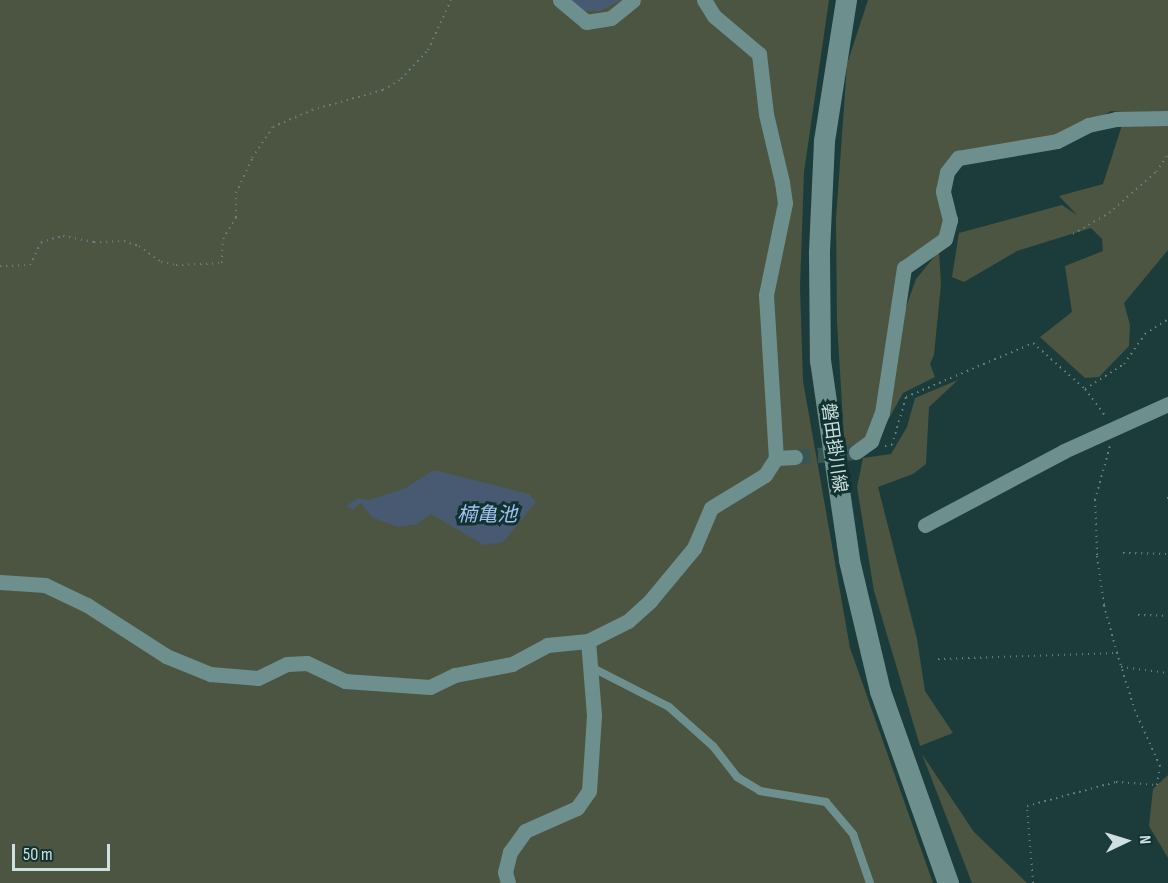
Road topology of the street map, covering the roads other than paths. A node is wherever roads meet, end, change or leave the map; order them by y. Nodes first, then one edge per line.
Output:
1 (560, 0) edge
2 (633, 0) edge
3 (704, 0) edge
4 (846, 0) edge
5 (1168, 118) edge
6 (1168, 404) edge
7 (857, 451) road end
8 (795, 456) tunnel mouth
9 (776, 458) junction
10 (925, 525) dead end
11 (0, 582) edge
12 (588, 641) junction
13 (588, 666) junction
14 (508, 883) edge
15 (870, 883) edge
16 (948, 883) edge

1 - 2 street
3 - 9 street
4 - 16 main road, 磐田掛川線
5 - 7 street
6 - 10 street
8 - 9 street
9 - 12 street
11 - 12 street
12 - 13 street
13 - 14 street
13 - 15 lane

